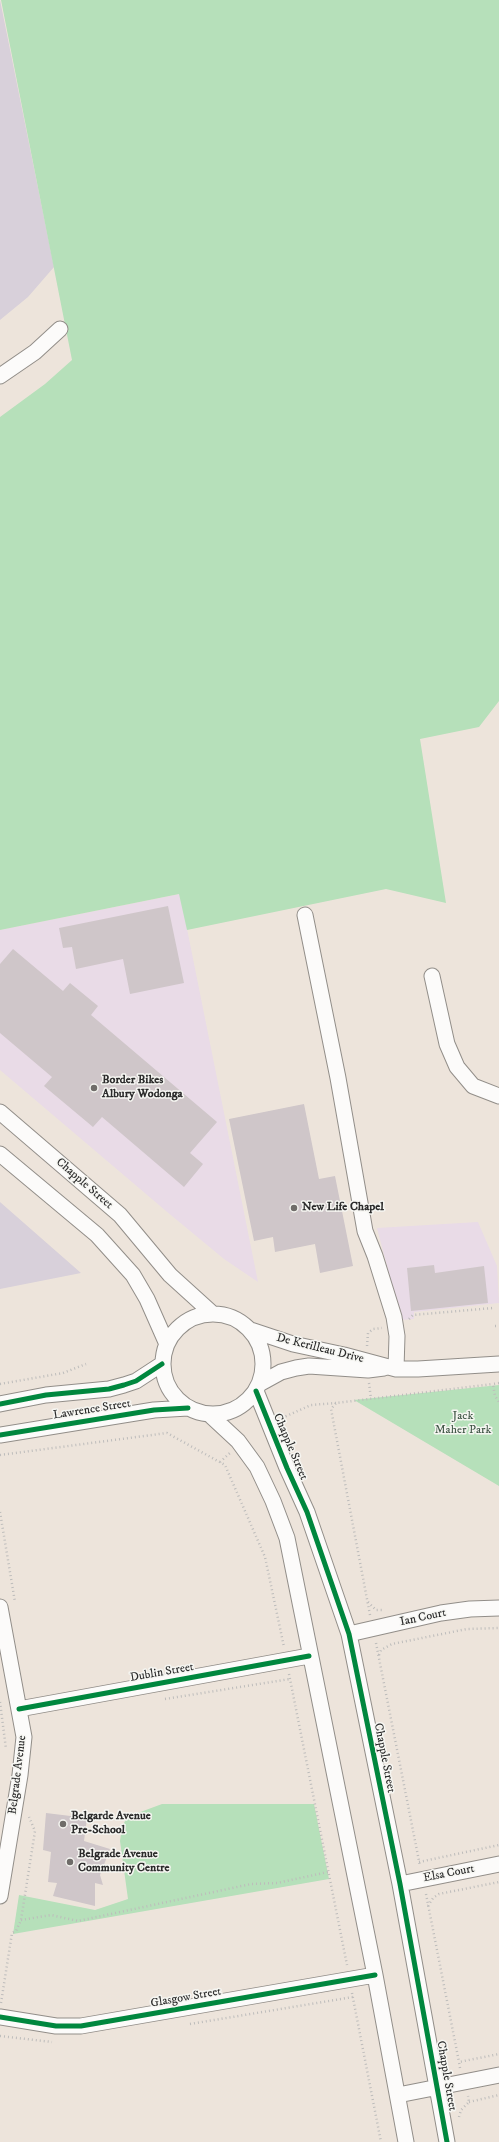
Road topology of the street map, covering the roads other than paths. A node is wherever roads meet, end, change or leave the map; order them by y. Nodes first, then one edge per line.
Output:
1 (60, 329) dead end
2 (0, 376) edge
3 (305, 915) dead end
4 (432, 976) dead end
5 (499, 1096) edge
6 (0, 1112) edge
7 (0, 1154) edge
8 (213, 1314) junction
9 (251, 1330) junction
10 (166, 1342) junction
11 (162, 1364) junction
12 (499, 1364) edge
13 (392, 1368) junction
14 (258, 1387) junction
15 (0, 1404) edge
16 (188, 1408) junction
17 (210, 1414) junction
18 (0, 1435) edge
19 (0, 1607) edge
20 (499, 1608) edge
21 (349, 1634) junction
22 (3, 1643) edge
23 (309, 1656) junction
24 (19, 1709) junction
25 (3, 1861) edge
26 (499, 1864) edge
27 (400, 1884) junction
28 (0, 1896) edge
29 (375, 1974) junction
30 (0, 2017) edge
31 (499, 2075) edge
32 (438, 2088) junction
33 (398, 2095) junction
34 (406, 2142) edge
35 (447, 2142) edge

1 - 2 street
3 - 13 street
4 - 5 street
6 - 8 street, Chapple Street
7 - 10 street
8 - 9 street
8 - 10 street
9 - 13 street, De Kerilleau Drive
9 - 14 street
10 - 11 street
11 - 15 street, Lawrence Street
11 - 16 street
12 - 13 street, De Kerilleau Drive
13 - 14 street, De Kerilleau Drive
14 - 17 street
14 - 21 street, Chapple Street
16 - 17 street
16 - 18 street, Lawrence Street
17 - 23 street
19 - 22 street, Belgrade Avenue
20 - 21 street, Ian Court
21 - 27 street, Chapple Street
22 - 24 street, Belgrade Avenue
23 - 24 street, Dublin Street
23 - 29 street
24 - 25 street, Belgrade Avenue
25 - 28 street, Belgrade Avenue
26 - 27 street, Elsa Court
27 - 32 street, Chapple Street
29 - 30 street, Glasgow Street
29 - 33 street
31 - 32 street
32 - 33 street
32 - 35 street, Chapple Street
33 - 34 street

